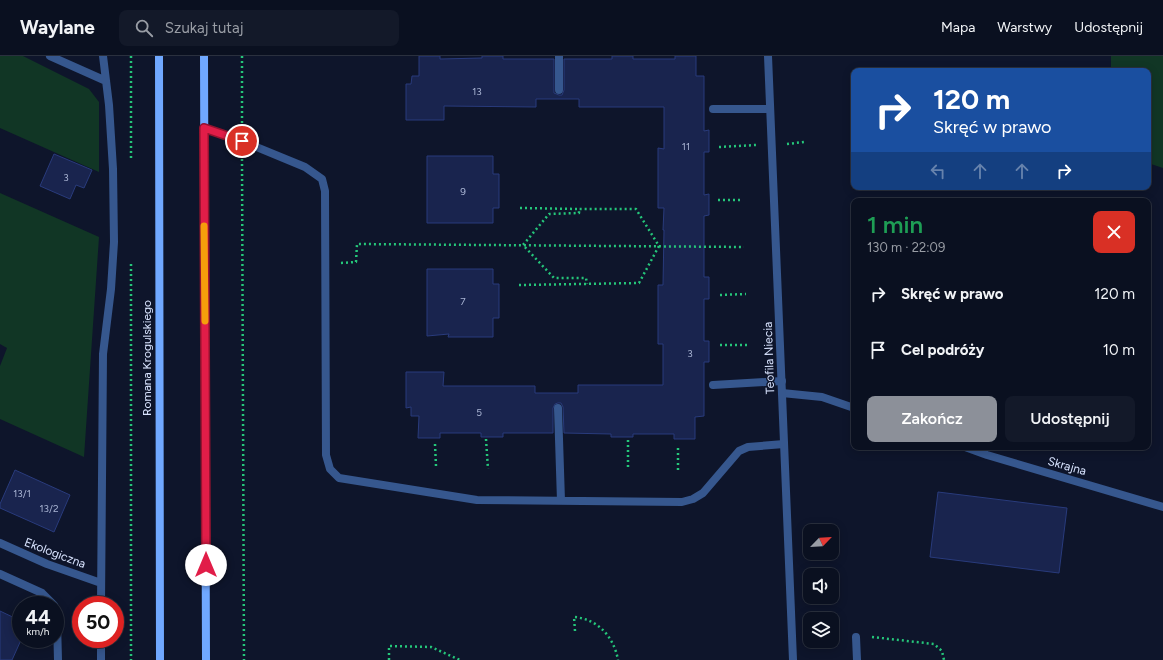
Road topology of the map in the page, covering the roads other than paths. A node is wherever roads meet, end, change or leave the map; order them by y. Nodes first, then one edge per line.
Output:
1 (50, 56) edge
2 (103, 56) edge
3 (159, 56) edge
4 (204, 56) edge
5 (559, 56) edge
6 (768, 56) edge
7 (106, 82) junction
8 (559, 90) dead end
9 (713, 109) dead end
10 (770, 109) junction
11 (204, 128) junction
12 (782, 381) junction
13 (713, 385) dead end
14 (782, 393) junction
15 (851, 407) edge
16 (558, 408) dead end
17 (784, 444) junction
18 (974, 450) edge
19 (561, 501) junction
20 (1163, 507) edge
21 (0, 543) edge
22 (0, 574) edge
23 (101, 583) junction
24 (45, 596) edge
25 (101, 596) edge
26 (856, 636) road end
27 (58, 648) edge
28 (101, 648) edge
29 (58, 660) edge
30 (101, 660) edge
31 (160, 660) edge
32 (206, 660) edge
33 (793, 660) edge
34 (857, 660) edge

1 - 7 street
2 - 7 street
3 - 31 main road, Romana Krogulskiego
4 - 11 main road
5 - 8 street
6 - 10 street, Teofila Niecia
7 - 23 street
9 - 10 street
10 - 12 street, Teofila Niecia
11 - 19 street
11 - 32 main road
12 - 13 street
12 - 14 street, Teofila Niecia
14 - 15 street
14 - 17 street, Teofila Niecia
16 - 19 street
17 - 19 street
17 - 33 street, Teofila Niecia
18 - 20 street, Skrajna
21 - 23 street, Ekologiczna
22 - 24 street
23 - 25 street
26 - 34 street
27 - 29 street
28 - 30 street

